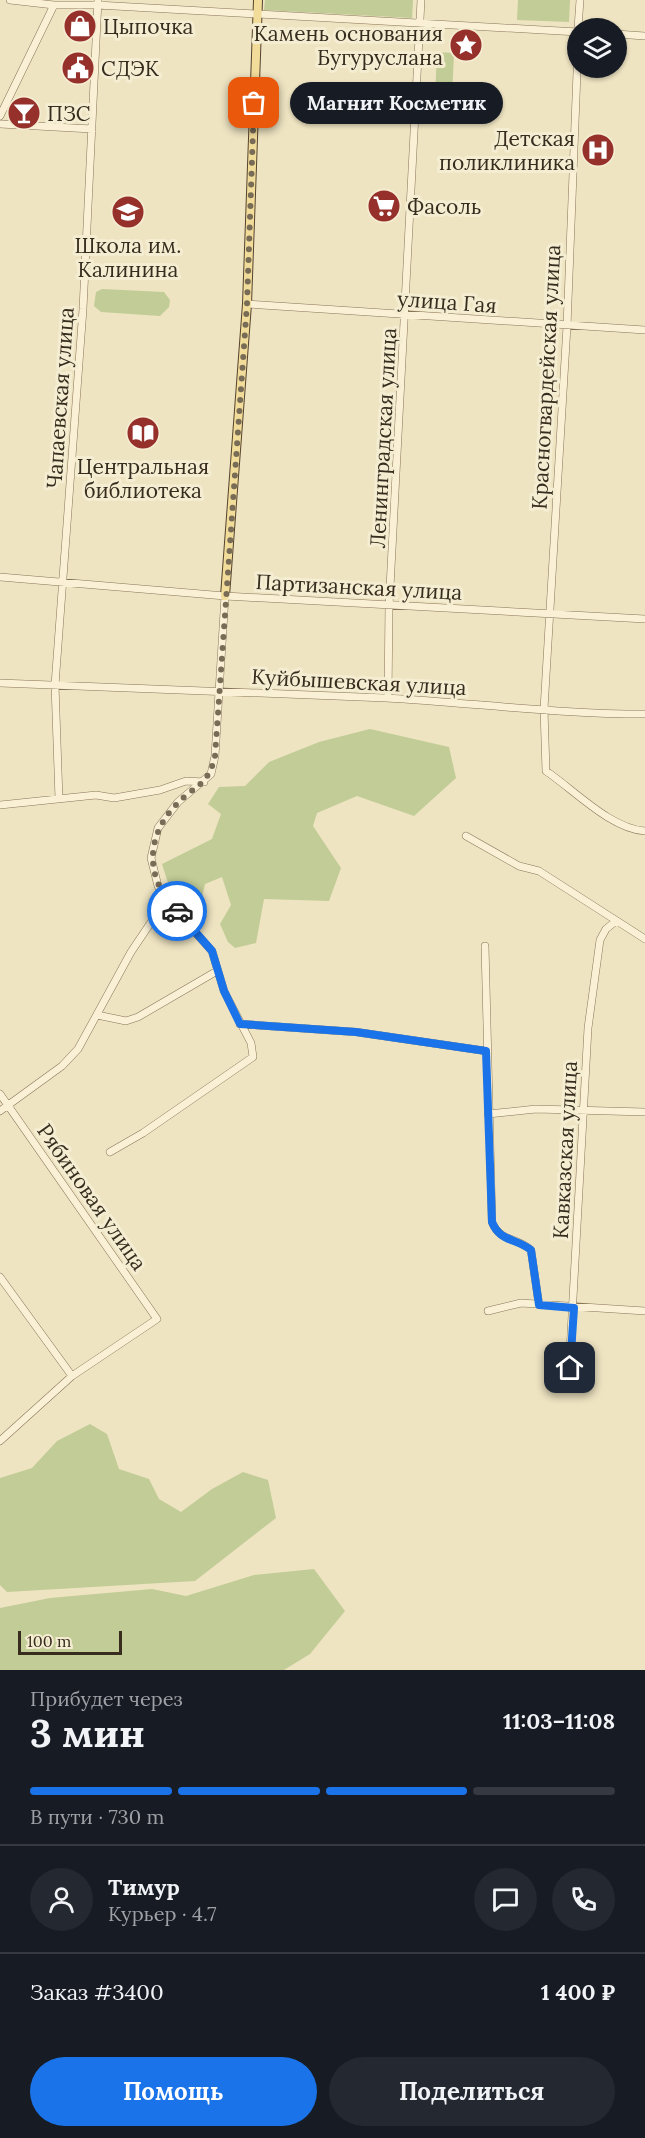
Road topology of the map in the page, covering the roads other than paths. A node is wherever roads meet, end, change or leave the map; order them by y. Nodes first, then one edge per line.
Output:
1 (10, 0) edge
2 (258, 0) edge
3 (421, 0) edge
4 (580, 0) edge
5 (97, 3) edge
6 (54, 5) junction
7 (258, 15) junction
8 (579, 18) edge
9 (420, 24) junction
10 (567, 30) edge
11 (627, 35) edge
12 (645, 36) edge
13 (577, 78) edge
14 (4, 108) junction
15 (0, 116) edge
16 (0, 124) edge
17 (9, 124) junction
18 (92, 129) junction
19 (247, 304) junction
20 (406, 315) junction
21 (567, 326) junction
22 (645, 330) edge
23 (0, 577) edge
24 (63, 582) junction
25 (225, 596) junction
26 (389, 606) junction
27 (550, 613) junction
28 (645, 619) edge
29 (0, 683) edge
30 (55, 685) junction
31 (218, 692) junction
32 (388, 698) junction
33 (544, 709) junction
34 (645, 714) edge
35 (204, 782) junction
36 (59, 799) junction
37 (0, 805) edge
38 (645, 831) edge
39 (466, 836) dead end
40 (166, 900) junction
41 (616, 921) junction
42 (645, 939) edge
43 (486, 946) dead end
44 (217, 971) junction
45 (97, 1016) junction
46 (240, 1024) junction
47 (486, 1051) junction
48 (0, 1094) edge
49 (8, 1106) junction
50 (584, 1109) junction
51 (0, 1111) edge
52 (645, 1112) edge
53 (488, 1114) junction
54 (110, 1152) dead end
55 (0, 1277) edge
56 (539, 1305) junction
57 (574, 1308) junction
58 (489, 1311) dead end
59 (645, 1311) edge
60 (72, 1376) junction
61 (568, 1388) dead end
62 (0, 1441) edge

1 - 6 street
2 - 7 main road
3 - 9 street, Ленинградская улица
4 - 8 street
5 - 6 street
5 - 7 street
5 - 18 street, Чапаевская улица
6 - 14 street
7 - 9 street
7 - 19 main road
9 - 10 street
9 - 20 street, Ленинградская улица
11 - 12 street
13 - 21 street, Красногвардейская улица
14 - 15 street
14 - 17 street
16 - 17 street
17 - 18 street
18 - 24 street, Чапаевская улица
19 - 20 street, улица Гая
19 - 25 main road
20 - 21 street, улица Гая
20 - 26 street, Ленинградская улица
21 - 22 street, улица Гая
21 - 27 street, Красногвардейская улица
23 - 24 street, Партизанская улица
24 - 25 street, Партизанская улица
24 - 30 street, Чапаевская улица
25 - 26 street, Партизанская улица
25 - 31 street
26 - 27 street, Партизанская улица
26 - 32 street, Ленинградская улица
27 - 28 street, Партизанская улица
27 - 33 street, Красногвардейская улица
29 - 30 street, Куйбышевская улица
30 - 31 street, Куйбышевская улица
30 - 36 street, Чапаевская улица
31 - 32 street, Куйбышевская улица
31 - 35 street
32 - 33 street, Куйбышевская улица
33 - 34 street, Куйбышевская улица
33 - 38 street, Красногвардейская улица
35 - 36 street
35 - 40 street
36 - 37 street
39 - 41 street
40 - 44 street
40 - 45 street
41 - 42 street
41 - 50 street, Кавказская улица
43 - 47 street
44 - 45 street
44 - 46 street
45 - 49 street
46 - 47 street
46 - 54 street
47 - 53 street
48 - 49 street, Рябиновая улица
49 - 51 street
49 - 60 street, Рябиновая улица
50 - 52 street
50 - 53 street
50 - 57 street, Кавказская улица
53 - 56 street
55 - 60 street
56 - 57 street
56 - 58 street
57 - 59 street
57 - 61 street, Кавказская улица
60 - 62 street

